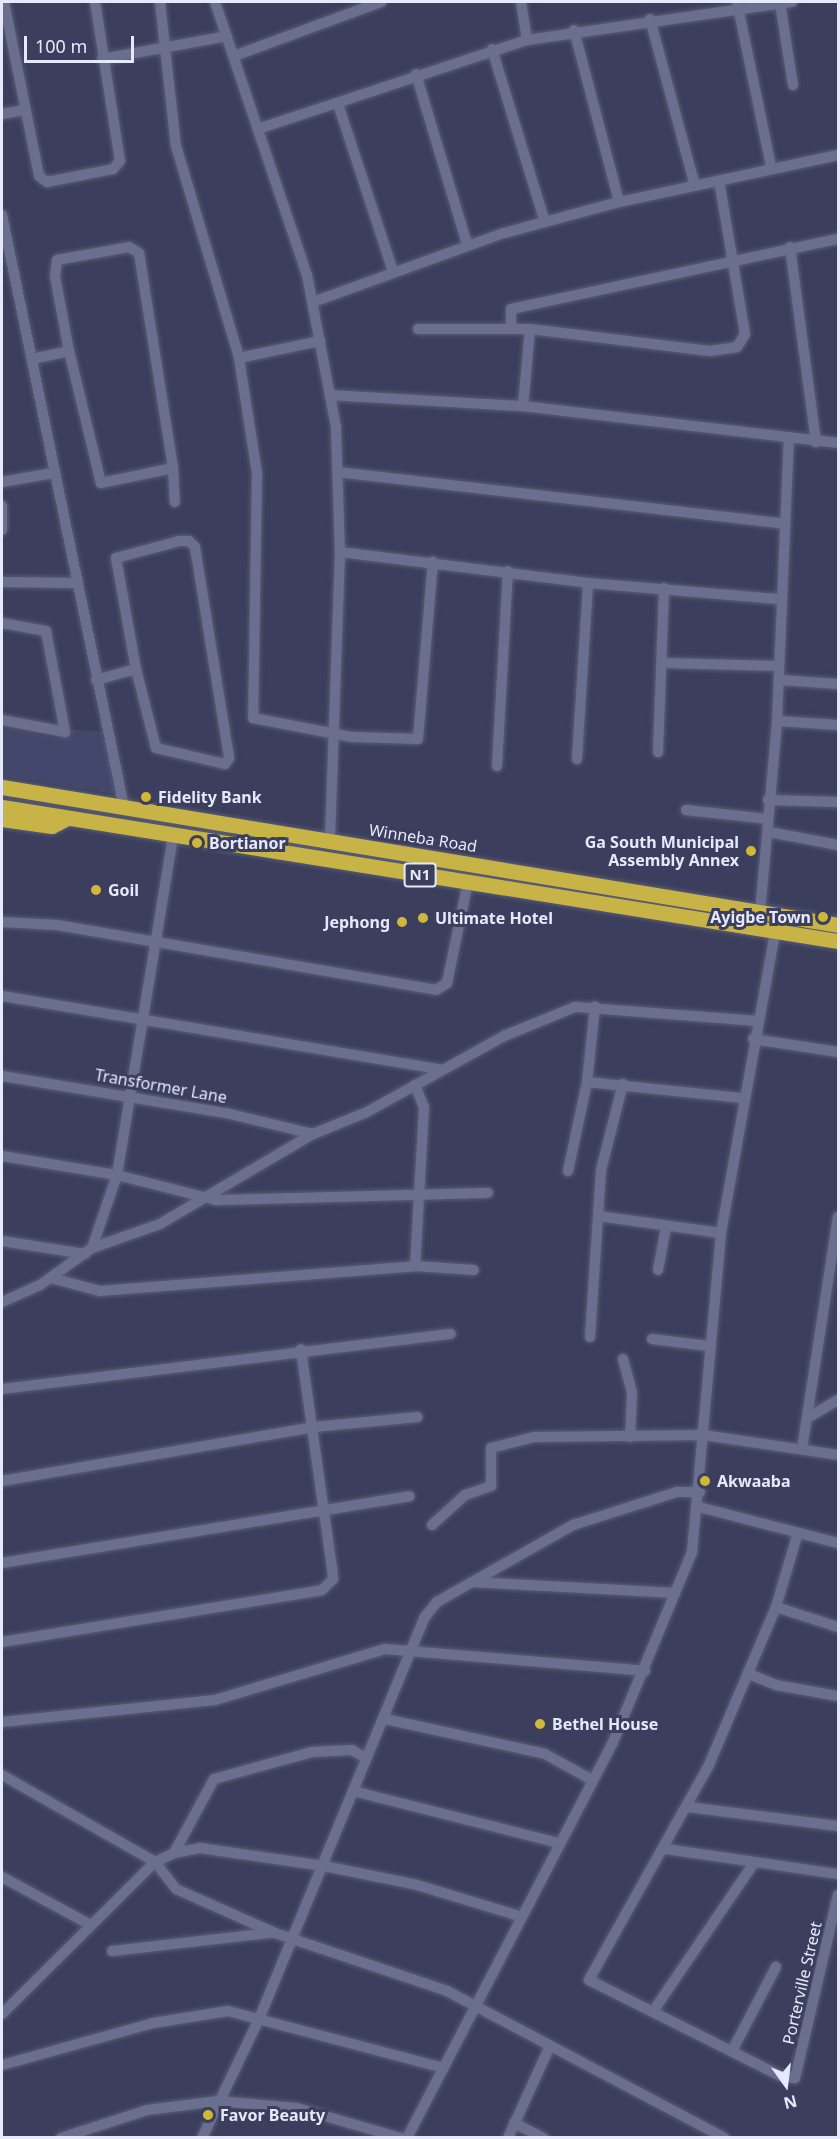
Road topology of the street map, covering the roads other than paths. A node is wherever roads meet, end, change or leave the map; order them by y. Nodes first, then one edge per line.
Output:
1 (4, 2) edge
2 (95, 2) edge
3 (160, 2) edge
4 (215, 2) edge
5 (381, 2) edge
6 (521, 2) edge
7 (792, 2) edge
8 (780, 3) edge
9 (737, 5) edge
10 (650, 19) junction
11 (574, 30) junction
12 (227, 36) junction
13 (527, 39) junction
14 (167, 45) junction
15 (492, 49) junction
16 (234, 56) junction
17 (102, 59) junction
18 (416, 74) junction
19 (793, 85) dead end
20 (338, 104) junction
21 (24, 110) junction
22 (2, 114) edge
23 (258, 129) junction
24 (838, 155) edge
25 (771, 166) junction
26 (719, 181) junction
27 (695, 186) junction
28 (619, 202) junction
29 (2, 215) edge
30 (545, 222) junction
31 (838, 239) edge
32 (467, 244) junction
33 (790, 247) junction
34 (734, 260) junction
35 (393, 271) junction
36 (313, 302) junction
37 (418, 329) dead end
38 (511, 329) junction
39 (530, 329) junction
40 (320, 341) junction
41 (69, 351) junction
42 (239, 358) junction
43 (32, 359) junction
44 (330, 395) junction
45 (523, 406) junction
46 (789, 440) junction
47 (816, 442) junction
48 (838, 442) edge
49 (173, 468) junction
50 (338, 472) junction
51 (53, 473) junction
52 (2, 482) edge
53 (175, 502) dead end
54 (2, 506) edge
55 (782, 523) junction
56 (2, 530) edge
57 (340, 552) junction
58 (433, 562) junction
59 (508, 571) junction
60 (2, 582) edge
61 (74, 583) junction
62 (588, 583) junction
63 (664, 588) junction
64 (780, 599) junction
65 (2, 623) edge
66 (663, 663) junction
67 (778, 666) junction
68 (136, 669) junction
69 (96, 680) junction
70 (780, 680) junction
71 (838, 684) edge
72 (2, 720) edge
73 (777, 721) junction
74 (838, 725) edge
75 (335, 734) junction
76 (658, 752) dead end
77 (577, 759) dead end
78 (497, 766) dead end
79 (2, 787) edge
80 (768, 800) junction
81 (838, 802) edge
82 (2, 807) edge
83 (124, 807) junction
84 (686, 810) dead end
85 (67, 818) junction
86 (2, 819) edge
87 (767, 819) junction
88 (769, 832) junction
89 (172, 835) junction
90 (330, 842) junction
91 (838, 845) edge
92 (470, 864) junction
93 (449, 879) junction
94 (468, 882) junction
95 (678, 897) junction
96 (760, 913) junction
97 (674, 915) junction
98 (2, 922) edge
99 (838, 925) edge
100 (775, 932) junction
101 (838, 941) edge
102 (159, 943) junction
103 (2, 996) edge
104 (595, 1006) junction
105 (145, 1018) junction
106 (756, 1021) junction
107 (753, 1038) junction
108 (838, 1052) edge
109 (442, 1070) junction
110 (2, 1076) edge
111 (586, 1082) junction
112 (623, 1084) junction
113 (415, 1085) junction
114 (131, 1095) junction
115 (743, 1098) junction
116 (313, 1134) junction
117 (2, 1156) edge
118 (568, 1172) dead end
119 (117, 1175) junction
120 (417, 1193) junction
121 (488, 1193) dead end
122 (202, 1195) junction
123 (598, 1216) junction
124 (838, 1217) edge
125 (666, 1227) junction
126 (721, 1233) junction
127 (2, 1241) edge
128 (88, 1251) junction
129 (415, 1266) junction
130 (474, 1270) dead end
131 (658, 1270) dead end
132 (51, 1278) junction
133 (834, 1292) edge
134 (2, 1302) edge
135 (451, 1334) dead end
136 (590, 1337) dead end
137 (652, 1339) dead end
138 (709, 1346) junction
139 (301, 1349) junction
140 (623, 1359) dead end
141 (2, 1389) edge
142 (838, 1400) edge
143 (811, 1416) junction
144 (418, 1417) dead end
145 (314, 1427) junction
146 (703, 1435) junction
147 (630, 1437) junction
148 (802, 1449) junction
149 (838, 1455) edge
150 (2, 1481) edge
151 (700, 1492) junction
152 (410, 1496) dead end
153 (699, 1507) junction
154 (327, 1509) junction
155 (432, 1525) dead end
156 (797, 1536) junction
157 (838, 1543) edge
158 (2, 1563) edge
159 (470, 1582) junction
160 (675, 1593) junction
161 (776, 1607) junction
162 (838, 1627) edge
163 (2, 1642) edge
164 (410, 1651) junction
165 (645, 1671) junction
166 (749, 1674) junction
167 (838, 1696) edge
168 (385, 1719) junction
169 (2, 1722) edge
170 (366, 1758) junction
171 (2, 1775) edge
172 (592, 1780) junction
173 (353, 1791) junction
174 (688, 1807) junction
175 (838, 1826) edge
176 (558, 1843) junction
177 (666, 1849) junction
178 (174, 1853) junction
179 (154, 1862) junction
180 (754, 1863) junction
181 (324, 1866) junction
182 (838, 1874) edge
183 (2, 1877) edge
184 (838, 1895) edge
185 (519, 1916) junction
186 (89, 1924) junction
187 (275, 1933) junction
188 (292, 1938) junction
189 (112, 1952) dead end
190 (777, 1967) dead end
191 (475, 2007) junction
192 (3, 2009) edge
193 (654, 2010) junction
194 (259, 2019) junction
195 (549, 2048) junction
196 (732, 2051) junction
197 (2, 2065) edge
198 (444, 2068) junction
199 (218, 2101) junction
200 (514, 2122) junction
201 (61, 2138) edge
202 (202, 2138) edge
203 (401, 2138) edge
204 (406, 2138) edge
205 (508, 2138) edge
206 (544, 2138) edge
207 (725, 2138) edge

1 - 21 street
2 - 17 street
3 - 14 street
4 - 12 street
5 - 16 street
6 - 13 street
7 - 8 street
8 - 9 street
8 - 19 street
9 - 10 street
9 - 25 street
10 - 11 street
10 - 27 street
11 - 13 street
11 - 28 street
12 - 14 street
12 - 16 street
13 - 15 street
14 - 17 street
14 - 42 street
15 - 18 street
15 - 30 street
16 - 23 street
17 - 21 street
18 - 20 street
18 - 32 street
20 - 23 street
20 - 35 street
21 - 22 street
23 - 36 street
24 - 25 street
25 - 26 street
26 - 27 street
26 - 34 street
27 - 28 street
28 - 30 street
29 - 43 street
30 - 32 street
31 - 33 street
32 - 35 street
33 - 34 street
33 - 47 street
34 - 38 street
34 - 39 street
35 - 36 street
36 - 40 street
37 - 38 street
38 - 39 street
39 - 45 street
40 - 42 street
40 - 44 street
41 - 43 street
41 - 49 street
41 - 49 street
42 - 75 street
43 - 51 street
44 - 45 street
44 - 50 street
45 - 46 street
46 - 47 street
46 - 55 street
47 - 48 street
49 - 53 street
50 - 55 street
50 - 57 street
51 - 52 street
51 - 61 street
54 - 56 street
55 - 64 street
57 - 58 street
57 - 75 street
58 - 59 street
58 - 75 street
59 - 62 street
59 - 78 street
60 - 61 street
61 - 69 street
62 - 63 street
62 - 77 street
63 - 64 street
63 - 66 street
64 - 67 street
65 - 72 street
66 - 67 street
66 - 76 street
67 - 70 street
68 - 68 street
68 - 69 street
69 - 83 street
70 - 71 street
70 - 73 street
73 - 74 street
73 - 80 street
75 - 90 street
79 - 83 highway, Winneba Road / N1
80 - 81 street
80 - 87 street
82 - 85 highway, N1
83 - 90 highway, Winneba Road / N1
84 - 87 street
85 - 86 highway
85 - 89 highway, N1
87 - 88 street
88 - 91 street
88 - 96 street
89 - 93 highway, N1
89 - 102 street
90 - 92 highway, Winneba Road / N1
92 - 93 highway
92 - 95 highway, Winneba Road / N1
93 - 94 highway, N1
94 - 97 highway, N1
94 - 102 street
95 - 96 highway, Winneba Road / N1
95 - 97 highway
96 - 99 highway, Winneba Road / N1
97 - 100 highway, N1
98 - 102 street
100 - 101 highway, N1
100 - 106 street
102 - 105 street
103 - 105 street
104 - 106 street
104 - 109 street
104 - 111 street
105 - 109 street
105 - 114 street
106 - 107 street
107 - 108 street
107 - 115 street
109 - 113 street
110 - 114 street, Transformer Lane
111 - 112 street
111 - 118 street
112 - 115 street
112 - 123 street
113 - 116 street
113 - 120 street
114 - 116 street, Transformer Lane
114 - 119 street
115 - 126 street
116 - 122 street
117 - 119 street
119 - 122 street
119 - 128 street
120 - 121 street
120 - 122 street
120 - 129 street
122 - 128 street
123 - 125 street
123 - 136 street
124 - 133 street
125 - 126 street
125 - 131 street
126 - 138 street
127 - 128 street
128 - 132 street
129 - 130 street
129 - 132 street
132 - 134 street
133 - 143 street
135 - 139 street
137 - 138 street
138 - 146 street
139 - 141 street
139 - 145 street
140 - 147 street
142 - 143 street
143 - 148 street
144 - 145 street
145 - 150 street
145 - 154 street
146 - 147 street
146 - 148 street
146 - 151 street
147 - 155 street
148 - 149 street
151 - 153 street
151 - 159 street
152 - 154 street
153 - 156 street
153 - 160 street
154 - 158 street
154 - 163 street
156 - 157 street
156 - 161 street
159 - 160 street
159 - 164 street
160 - 165 street
161 - 162 street
161 - 166 street
164 - 165 street
164 - 168 street
164 - 169 street
165 - 172 street
166 - 167 street
166 - 174 street
168 - 170 street
168 - 172 street
170 - 173 street
170 - 178 street
171 - 179 street
172 - 176 street
173 - 176 street
173 - 181 street
174 - 175 street
174 - 177 street
176 - 185 street
177 - 180 street
177 - 193 street
178 - 179 street
178 - 181 street
179 - 186 street
179 - 187 street
180 - 182 street
180 - 193 street
181 - 185 street
181 - 188 street
183 - 186 street
184 - 196 street, Porterville Street
185 - 191 street
186 - 192 street
187 - 188 street
187 - 189 street
188 - 191 street
188 - 194 street
190 - 196 street
191 - 195 street
191 - 198 street
193 - 196 street
194 - 197 street
194 - 198 street
194 - 199 street
195 - 200 street
195 - 207 street
198 - 204 street
199 - 201 street
199 - 202 street
199 - 203 street
200 - 205 street
200 - 206 street

